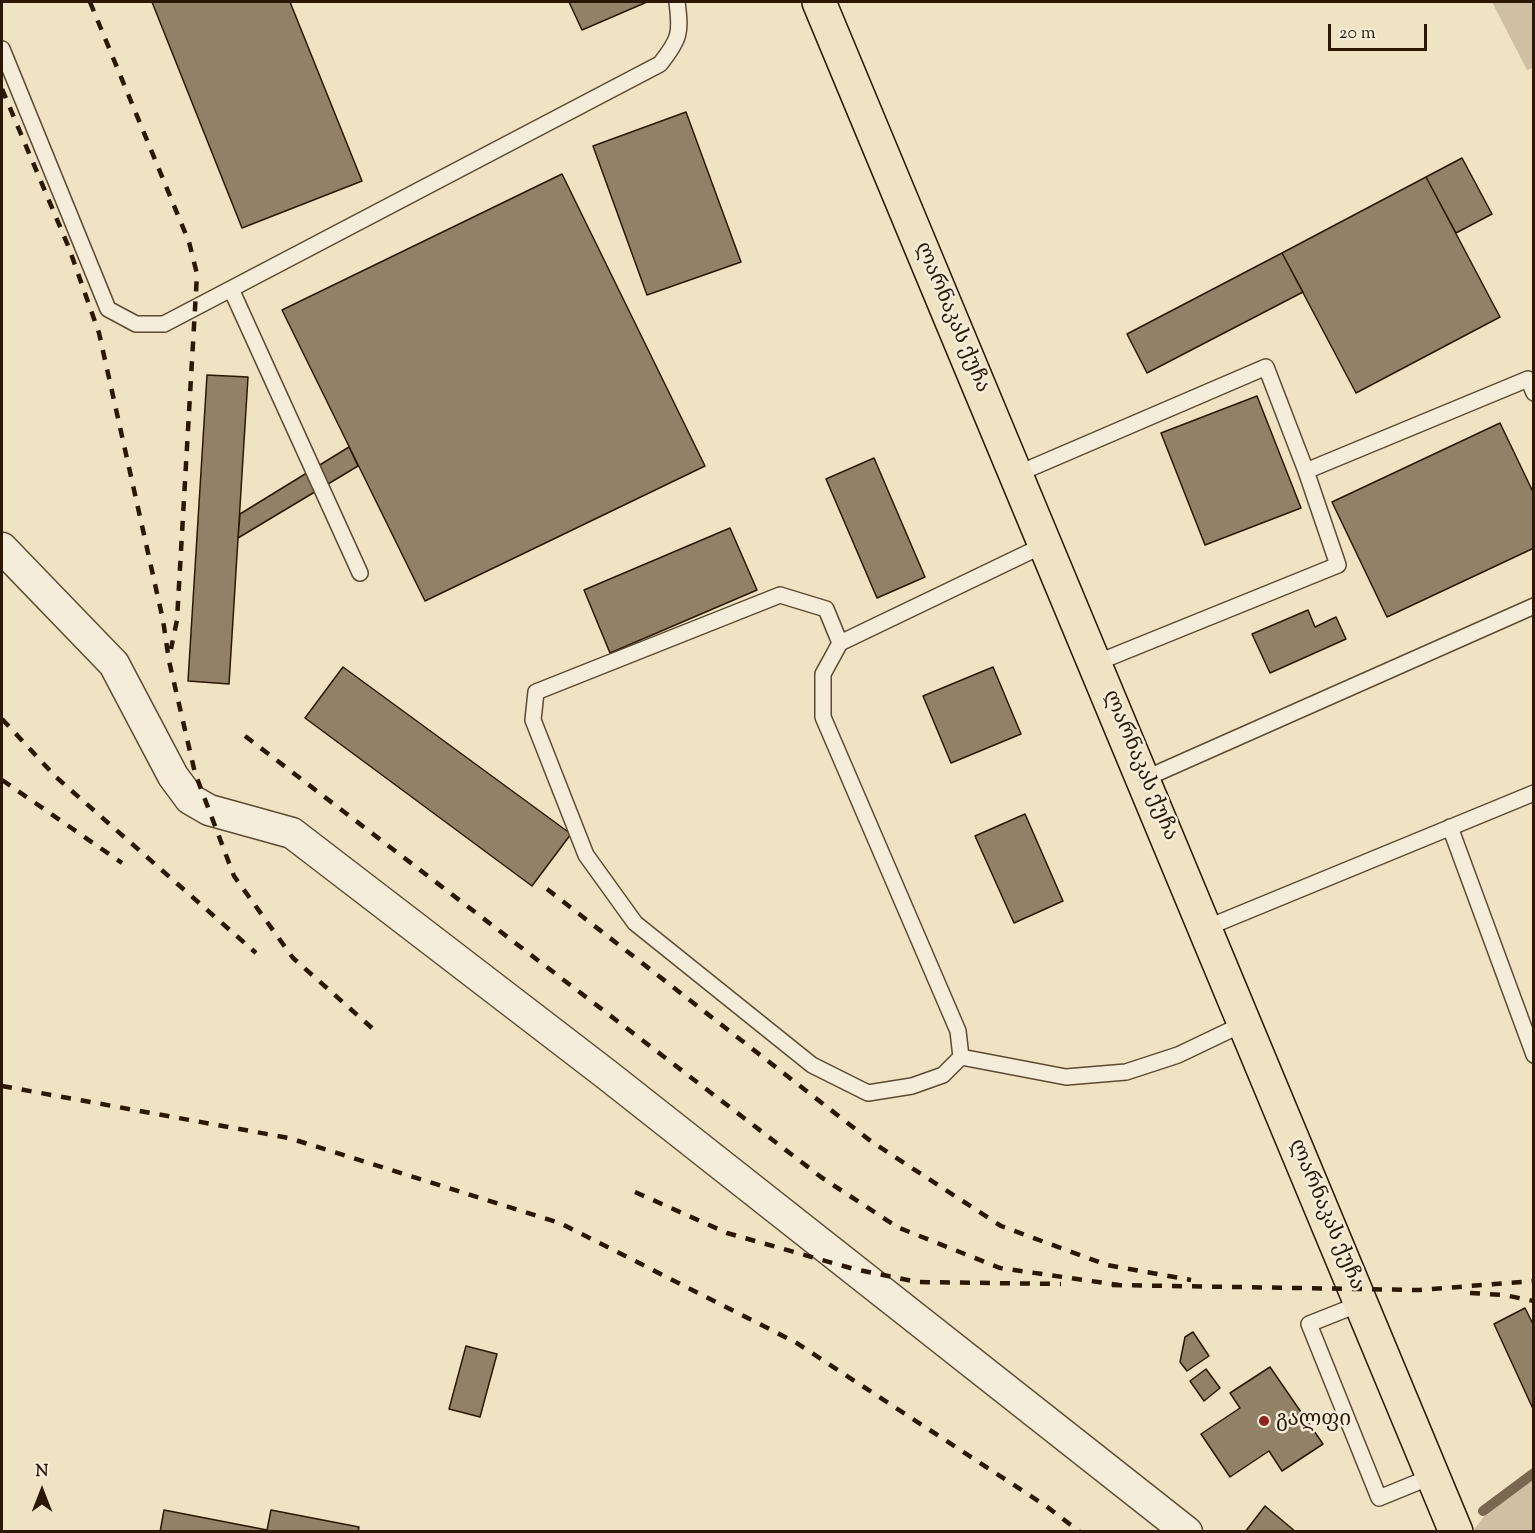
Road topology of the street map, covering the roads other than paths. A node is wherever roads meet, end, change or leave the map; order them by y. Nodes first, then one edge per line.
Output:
1 (677, 2) edge
2 (819, 2) edge
3 (2, 49) edge
4 (231, 289) junction
5 (1533, 393) edge
6 (1306, 471) junction
7 (1017, 474) junction
8 (1046, 544) junction
9 (2, 548) edge
10 (360, 573) dead end
11 (1533, 606) edge
12 (840, 643) junction
13 (1096, 663) junction
14 (1144, 778) junction
15 (1533, 793) edge
16 (1450, 827) junction
17 (1206, 928) junction
18 (1245, 1023) junction
19 (1533, 1055) edge
20 (962, 1057) junction
21 (1362, 1304) junction
22 (1433, 1476) junction
23 (1187, 1532) edge
24 (1456, 1532) edge

1 - 4 lane
2 - 7 highway, ლარნაკას ქუჩა
3 - 4 lane
4 - 10 lane
5 - 6 lane
6 - 7 lane
6 - 13 lane
7 - 8 highway, ლარნაკას ქუჩა
8 - 12 lane
8 - 13 highway, ლარნაკას ქუჩა
9 - 23 street
11 - 14 lane
12 - 20 lane
12 - 20 lane
13 - 14 highway, ლარნაკას ქუჩა
14 - 17 highway, ლარნაკას ქუჩა
15 - 16 lane
16 - 17 lane
16 - 19 lane
17 - 18 highway, ლარნაკას ქუჩა
18 - 20 lane
18 - 21 highway, ლარნაკას ქუჩა
21 - 22 highway, ლარნაკას ქუჩა
21 - 22 lane
22 - 24 highway, ლარნაკას ქუჩა

